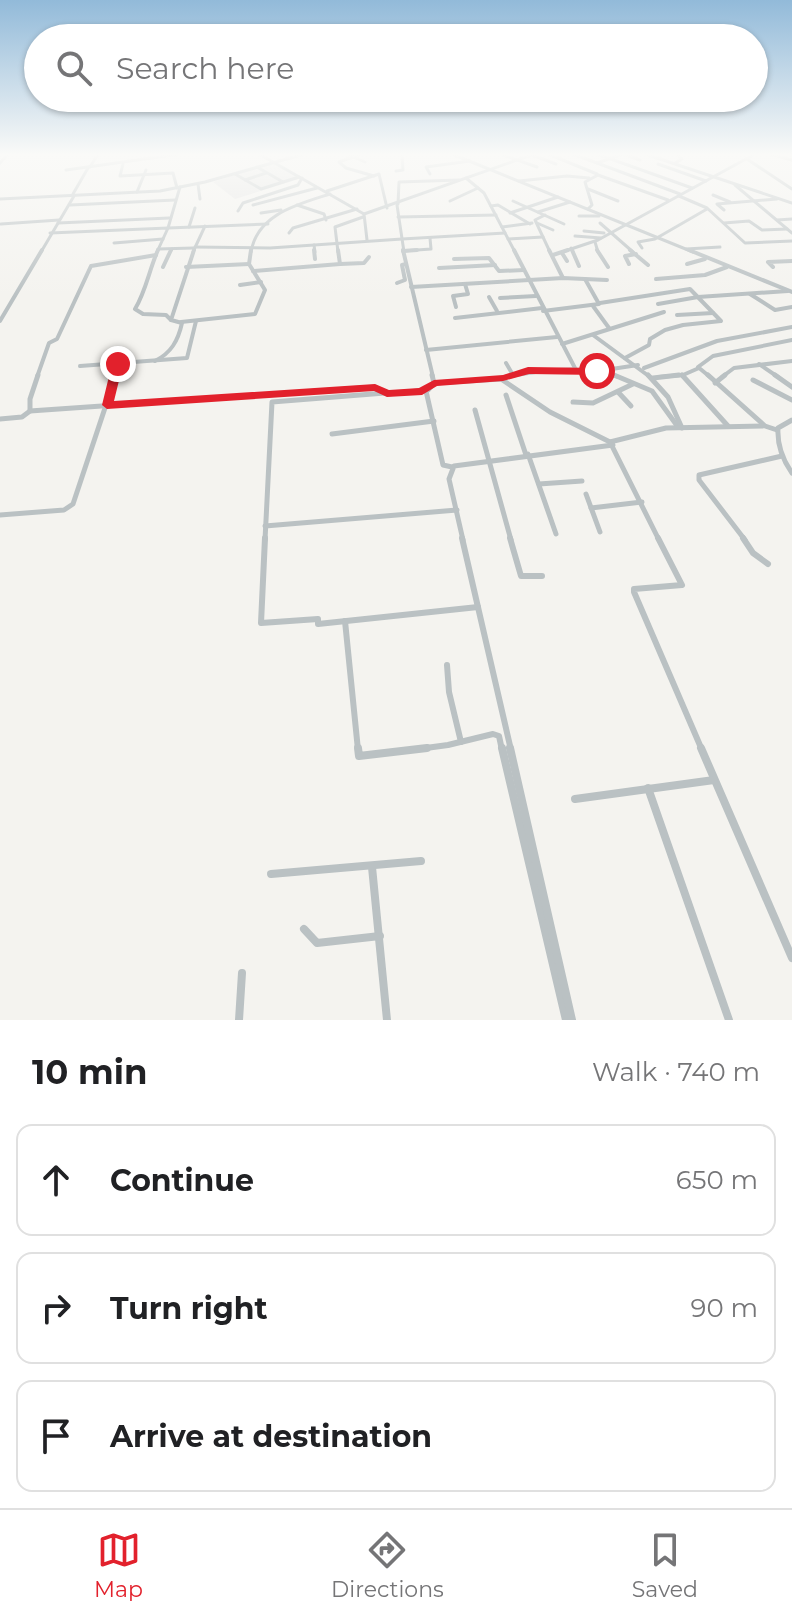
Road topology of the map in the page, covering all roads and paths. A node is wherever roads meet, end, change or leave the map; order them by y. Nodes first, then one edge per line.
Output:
1 (71, 202) edge
2 (142, 202) edge
3 (175, 202) edge
4 (247, 202) edge
5 (265, 202) edge
6 (284, 202) edge
7 (302, 202) edge
8 (344, 202) edge
9 (386, 202) edge
10 (404, 202) edge
11 (488, 202) edge
12 (514, 202) edge
13 (544, 202) edge
14 (571, 202) joint
15 (591, 202) edge
16 (668, 202) edge
17 (694, 202) edge
18 (728, 202) edge
19 (756, 202) joint
20 (731, 203) junction
21 (296, 204) junction
22 (398, 204) junction
23 (69, 205) junction
24 (253, 205) dead end
25 (291, 206) junction
26 (491, 206) junction
27 (527, 207) junction
28 (195, 208) dead end
29 (387, 208) junction
30 (707, 208) junction
31 (357, 209) junction
32 (588, 209) junction
33 (281, 210) junction
34 (724, 210) dead end
35 (238, 211) dead end
36 (538, 212) junction
37 (261, 213) dead end
38 (510, 213) junction
39 (364, 215) junction
40 (496, 215) junction
41 (545, 215) junction
42 (604, 215) junction
43 (579, 216) dead end
44 (398, 217) junction
45 (169, 218) junction
46 (792, 219) edge
47 (326, 220) junction
48 (777, 220) junction
49 (59, 221) junction
50 (270, 223) junction
51 (537, 223) junction
52 (600, 223) dead end
53 (723, 223) junction
54 (1, 224) edge
55 (530, 224) junction
56 (564, 224) dead end
57 (627, 224) junction
58 (205, 226) junction
59 (189, 227) junction
60 (501, 227) junction
61 (168, 228) junction
62 (787, 229) junction
63 (553, 230) dead end
64 (584, 231) dead end
65 (50, 233) junction
66 (289, 233) dead end
67 (505, 233) junction
68 (609, 233) junction
69 (792, 233) edge
70 (575, 236) dead end
71 (543, 237) junction
72 (655, 237) junction
73 (430, 238) junction
74 (602, 238) junction
75 (163, 239) junction
76 (402, 239) junction
77 (508, 239) junction
78 (367, 240) junction
79 (792, 241) edge
80 (595, 242) junction
81 (114, 243) dead end
82 (338, 243) junction
83 (314, 245) junction
84 (720, 247) dead end
85 (194, 248) junction
86 (249, 248) junction
87 (571, 248) junction
88 (642, 248) dead end
89 (158, 249) junction
90 (172, 249) junction
91 (686, 249) junction
92 (403, 251) junction
93 (562, 253) junction
94 (637, 254) junction
95 (156, 255) junction
96 (553, 255) junction
97 (369, 257) dead end
98 (707, 258) junction
99 (315, 259) dead end
100 (454, 259) dead end
101 (567, 261) dead end
102 (792, 261) edge
103 (249, 264) junction
104 (340, 264) junction
105 (406, 264) junction
106 (629, 264) dead end
107 (687, 264) dead end
108 (495, 265) junction
109 (648, 265) dead end
110 (579, 266) dead end
111 (728, 266) junction
112 (163, 267) dead end
113 (186, 267) junction
114 (608, 267) dead end
115 (773, 267) dead end
116 (439, 268) dead end
117 (524, 270) junction
118 (252, 271) junction
119 (563, 278) junction
120 (585, 279) junction
121 (656, 279) dead end
122 (529, 280) junction
123 (607, 280) dead end
124 (261, 282) junction
125 (397, 283) dead end
126 (465, 284) junction
127 (240, 285) dead end
128 (411, 287) junction
129 (791, 291) edge
130 (749, 294) junction
131 (536, 296) junction
132 (489, 297) dead end
133 (698, 297) junction
134 (500, 298) dead end
135 (600, 303) junction
136 (658, 304) dead end
137 (593, 306) junction
138 (456, 307) dead end
139 (792, 307) edge
140 (518, 309) junction
141 (542, 309) junction
142 (497, 311) junction
143 (664, 312) dead end
144 (714, 313) junction
145 (677, 315) dead end
146 (455, 318) dead end
147 (171, 320) junction
148 (523, 320) dead end
149 (0, 321) edge
150 (196, 321) junction
151 (181, 322) junction
152 (792, 327) edge
153 (609, 328) junction
154 (593, 335) junction
155 (557, 337) junction
156 (792, 340) edge
157 (562, 344) junction
158 (426, 350) junction
159 (625, 358) junction
160 (155, 361) junction
161 (792, 361) edge
162 (506, 363) dead end
163 (758, 363) junction
164 (120, 364) junction
165 (80, 366) dead end
166 (641, 366) junction
167 (699, 368) junction
168 (600, 371) junction
169 (577, 372) junction
170 (682, 375) junction
171 (513, 376) junction
172 (653, 378) junction
173 (753, 380) dead end
174 (434, 383) junction
175 (634, 383) junction
176 (715, 383) junction
177 (792, 387) edge
178 (383, 391) junction
179 (426, 391) junction
180 (618, 392) junction
181 (506, 395) dead end
182 (792, 400) edge
183 (573, 402) dead end
184 (107, 405) junction
185 (631, 406) dead end
186 (475, 410) dead end
187 (27, 413) junction
188 (0, 419) edge
189 (792, 420) edge
190 (434, 421) junction
191 (765, 426) junction
192 (680, 427) junction
193 (729, 427) junction
194 (777, 430) junction
195 (332, 434) dead end
196 (611, 443) junction
197 (527, 455) junction
198 (782, 456) junction
199 (491, 461) junction
200 (452, 467) junction
201 (792, 473) edge
202 (582, 481) dead end
203 (539, 484) junction
204 (586, 494) dead end
205 (642, 502) junction
206 (591, 508) junction
207 (457, 510) junction
208 (0, 515) edge
209 (265, 526) junction
210 (600, 532) dead end
211 (556, 534) dead end
212 (768, 564) dead end
213 (542, 576) dead end
214 (478, 607) junction
215 (345, 621) junction
216 (447, 665) dead end
217 (461, 742) junction
218 (714, 780) junction
219 (648, 788) junction
220 (575, 799) dead end
221 (421, 861) dead end
222 (372, 867) junction
223 (271, 874) dead end
224 (304, 929) dead end
225 (380, 936) junction
226 (792, 958) edge
227 (242, 973) dead end
228 (239, 1020) edge
229 (387, 1020) edge
230 (566, 1020) edge
231 (572, 1020) edge
232 (729, 1020) edge

1 - 23 street
2 - 23 street
3 - 45 street
4 - 35 street
5 - 24 street
6 - 25 street
7 - 21 street
8 - 31 street
9 - 29 street
10 - 22 street
11 - 26 street
12 - 27 street
13 - 27 street
14 - 32 street
14 - 36 street
15 - 32 street
16 - 57 street
17 - 30 street
18 - 20 street
19 - 20 street
19 - 48 street
20 - 34 street
21 - 25 street
21 - 47 street
22 - 29 street
22 - 44 street
23 - 49 street
25 - 33 street
26 - 38 street
26 - 40 street
27 - 36 street
27 - 38 street
28 - 59 street
29 - 39 street
30 - 53 street
30 - 72 street
31 - 39 street
31 - 47 street
32 - 42 street
33 - 37 street
33 - 50 street
36 - 41 street
38 - 55 street
39 - 78 street
39 - 82 street
40 - 44 street
40 - 60 street
41 - 51 street
41 - 56 street
42 - 43 street
42 - 57 street
44 - 76 street
45 - 49 street
45 - 61 street
46 - 48 street
47 - 66 street
48 - 62 street
49 - 54 street
49 - 65 street
50 - 58 street
50 - 86 street
51 - 55 street
51 - 63 street
51 - 71 street
52 - 68 street
53 - 62 street
53 - 79 street
55 - 60 street
57 - 68 street
57 - 72 street
58 - 59 street
58 - 85 street
59 - 61 street
60 - 67 street
61 - 65 street
61 - 75 street
62 - 69 street
64 - 68 street
65 - 149 street
67 - 73 street
67 - 77 street
68 - 74 street
68 - 94 street
70 - 74 street
71 - 77 street
71 - 96 street
72 - 88 street
72 - 91 street
73 - 76 street
73 - 92 street
74 - 80 street
75 - 81 street
75 - 89 street
76 - 78 street
76 - 92 street
77 - 117 street
78 - 82 street
80 - 87 street
80 - 114 street
82 - 83 street
82 - 104 street
83 - 86 street
83 - 99 street
84 - 91 street
85 - 86 street
85 - 90 street
85 - 113 street
86 - 103 street
87 - 93 street
87 - 110 street
89 - 90 street
89 - 95 street
90 - 112 street
91 - 98 street
92 - 105 street
93 - 96 street
93 - 101 street
94 - 106 street
94 - 109 street
95 - 147 street
95 - 187 street
96 - 119 street
97 - 104 street
98 - 107 street
98 - 111 street
100 - 108 street
102 - 115 street
103 - 113 street
103 - 118 street
104 - 118 street
105 - 125 street
105 - 128 street
108 - 116 street
108 - 117 street
111 - 121 street
111 - 129 street
113 - 147 street
117 - 122 street
118 - 124 street
119 - 120 street
119 - 122 street
120 - 123 street
120 - 135 street
122 - 126 street
122 - 131 street
124 - 127 street
124 - 150 street
126 - 128 street
126 - 138 street
128 - 158 street
129 - 130 street
130 - 133 street
130 - 139 street
131 - 134 street
131 - 141 street
132 - 142 street
133 - 135 street
133 - 136 street
133 - 144 street
135 - 137 street
137 - 141 street
137 - 153 street
140 - 141 street
140 - 142 street
140 - 148 street
141 - 155 street
142 - 146 street
143 - 153 street
144 - 145 street
144 - 159 street
147 - 151 street
150 - 151 street
150 - 160 street
151 - 160 street
152 - 166 street
153 - 154 street
154 - 157 street
154 - 159 street
155 - 157 street
155 - 158 street
156 - 167 street
157 - 169 street
158 - 174 street
159 - 166 street
160 - 164 street
161 - 163 street
162 - 171 street
163 - 176 street
163 - 177 street
164 - 165 street
164 - 184 street
166 - 168 street
166 - 172 street
167 - 170 street
167 - 176 street
168 - 169 street
168 - 175 street
169 - 171 street
170 - 172 street
170 - 193 street
171 - 174 street
172 - 192 street
173 - 182 street
174 - 179 street
174 - 196 street
175 - 180 street
175 - 192 street
176 - 191 street
178 - 179 street
178 - 184 street
178 - 209 street
179 - 190 street
180 - 183 street
180 - 185 street
181 - 197 street
184 - 187 street
184 - 208 street
186 - 199 street
187 - 188 street
189 - 194 street
190 - 195 street
190 - 200 street
191 - 193 street
191 - 194 street
192 - 193 street
192 - 196 street
194 - 198 street
196 - 197 street
196 - 205 street
197 - 199 street
197 - 203 street
198 - 201 street
198 - 212 street
199 - 200 street
199 - 213 street
200 - 207 street
202 - 203 street
203 - 211 street
204 - 206 street
205 - 206 street
205 - 218 street
206 - 210 street
207 - 209 street
207 - 214 street
209 - 215 street
214 - 215 street
214 - 231 street
215 - 217 street
216 - 217 street
217 - 230 street
218 - 219 street
218 - 226 street
219 - 220 street
219 - 232 street
221 - 222 street
222 - 223 street
222 - 225 street
224 - 225 street
225 - 229 street
227 - 228 street

